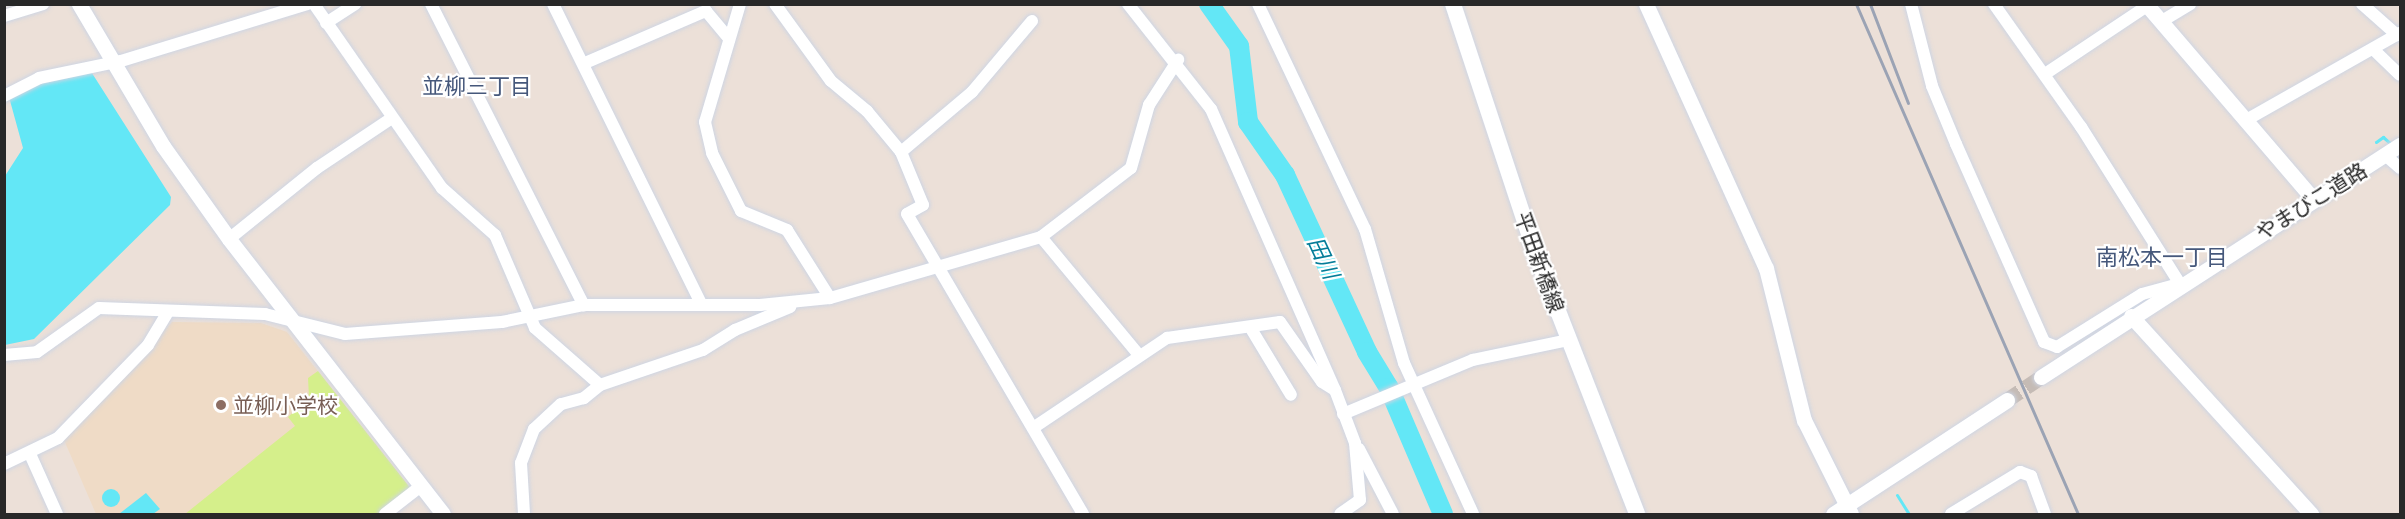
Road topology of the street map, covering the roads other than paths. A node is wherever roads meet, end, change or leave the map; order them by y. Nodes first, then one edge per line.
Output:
1 (43, 4) edge
2 (79, 4) edge
3 (307, 4) edge
4 (314, 4) edge
5 (355, 4) edge
6 (431, 4) edge
7 (553, 4) edge
8 (740, 4) edge
9 (775, 4) edge
10 (1128, 4) edge
11 (1258, 4) edge
12 (1453, 4) edge
13 (1646, 4) edge
14 (1911, 4) edge
15 (1994, 4) edge
16 (2190, 4) edge
17 (2362, 4) edge
18 (2146, 5) edge
19 (4, 16) edge
20 (1032, 21) dead end
21 (2162, 21) junction
22 (326, 23) junction
23 (2399, 34) edge
24 (727, 36) junction
25 (2373, 49) junction
26 (1178, 60) junction
27 (114, 63) junction
28 (585, 63) junction
29 (2045, 75) junction
30 (2400, 75) edge
31 (4, 96) edge
32 (392, 118) junction
33 (2248, 119) junction
34 (2391, 151) edge
35 (901, 152) junction
36 (2400, 168) edge
37 (2313, 199) junction
38 (1041, 237) junction
39 (229, 239) junction
40 (937, 270) junction
41 (2180, 284) junction
42 (830, 298) junction
43 (700, 302) junction
44 (802, 303) junction
45 (584, 305) junction
46 (168, 312) junction
47 (531, 314) junction
48 (2131, 316) junction
49 (294, 324) junction
50 (1250, 327) junction
51 (1568, 340) junction
52 (4, 355) edge
53 (1138, 355) junction
54 (2041, 377) tunnel mouth
55 (1413, 384) junction
56 (600, 385) junction
57 (1335, 390) junction
58 (1291, 395) dead end
59 (2007, 400) tunnel mouth
60 (1346, 412) junction
61 (1036, 426) junction
62 (1355, 443) junction
63 (30, 454) junction
64 (4, 464) edge
65 (421, 486) junction
66 (1843, 512) edge
67 (57, 514) edge
68 (385, 514) edge
69 (443, 514) edge
70 (524, 514) edge
71 (1083, 514) edge
72 (1340, 514) edge
73 (1393, 514) edge
74 (1473, 514) edge
75 (1637, 514) edge
76 (1951, 514) edge
77 (2045, 514) edge
78 (2311, 514) edge

1 - 19 street
2 - 27 street
3 - 27 street
4 - 22 street
5 - 22 street
6 - 45 street
7 - 28 street
8 - 24 street
9 - 35 street
10 - 26 street
11 - 55 street
12 - 51 main road, 平田新橋線
13 - 66 street
14 - 41 street
15 - 29 street
16 - 21 street
17 - 23 street
18 - 21 street
18 - 29 street
20 - 35 street
21 - 33 street
22 - 32 street
23 - 25 street
24 - 28 street
24 - 42 street
25 - 30 street
25 - 33 street
26 - 38 street
26 - 57 street
27 - 31 street
27 - 39 street
28 - 43 street
29 - 41 street
32 - 39 street
32 - 47 street
33 - 37 street
34 - 36 street
34 - 37 street, やまびこ道路
35 - 40 street
37 - 41 street, やまびこ道路
38 - 40 street
38 - 53 street
39 - 49 street
40 - 42 street
40 - 61 street
41 - 48 street, やまびこ道路
42 - 44 street
43 - 44 street
43 - 45 street
44 - 56 street
45 - 47 street
46 - 49 street
46 - 52 street
46 - 63 street
47 - 49 street
47 - 56 street
48 - 54 street, やまびこ道路
48 - 78 street
49 - 65 street
50 - 53 street
50 - 57 street
50 - 58 street
51 - 55 street
51 - 75 main road, 平田新橋線
53 - 61 street
55 - 60 street
55 - 74 street
56 - 70 street
57 - 60 street
59 - 66 street
60 - 62 street
61 - 71 street
62 - 72 street
62 - 73 street
63 - 64 street
63 - 67 street
65 - 68 street
65 - 69 street
76 - 77 street

